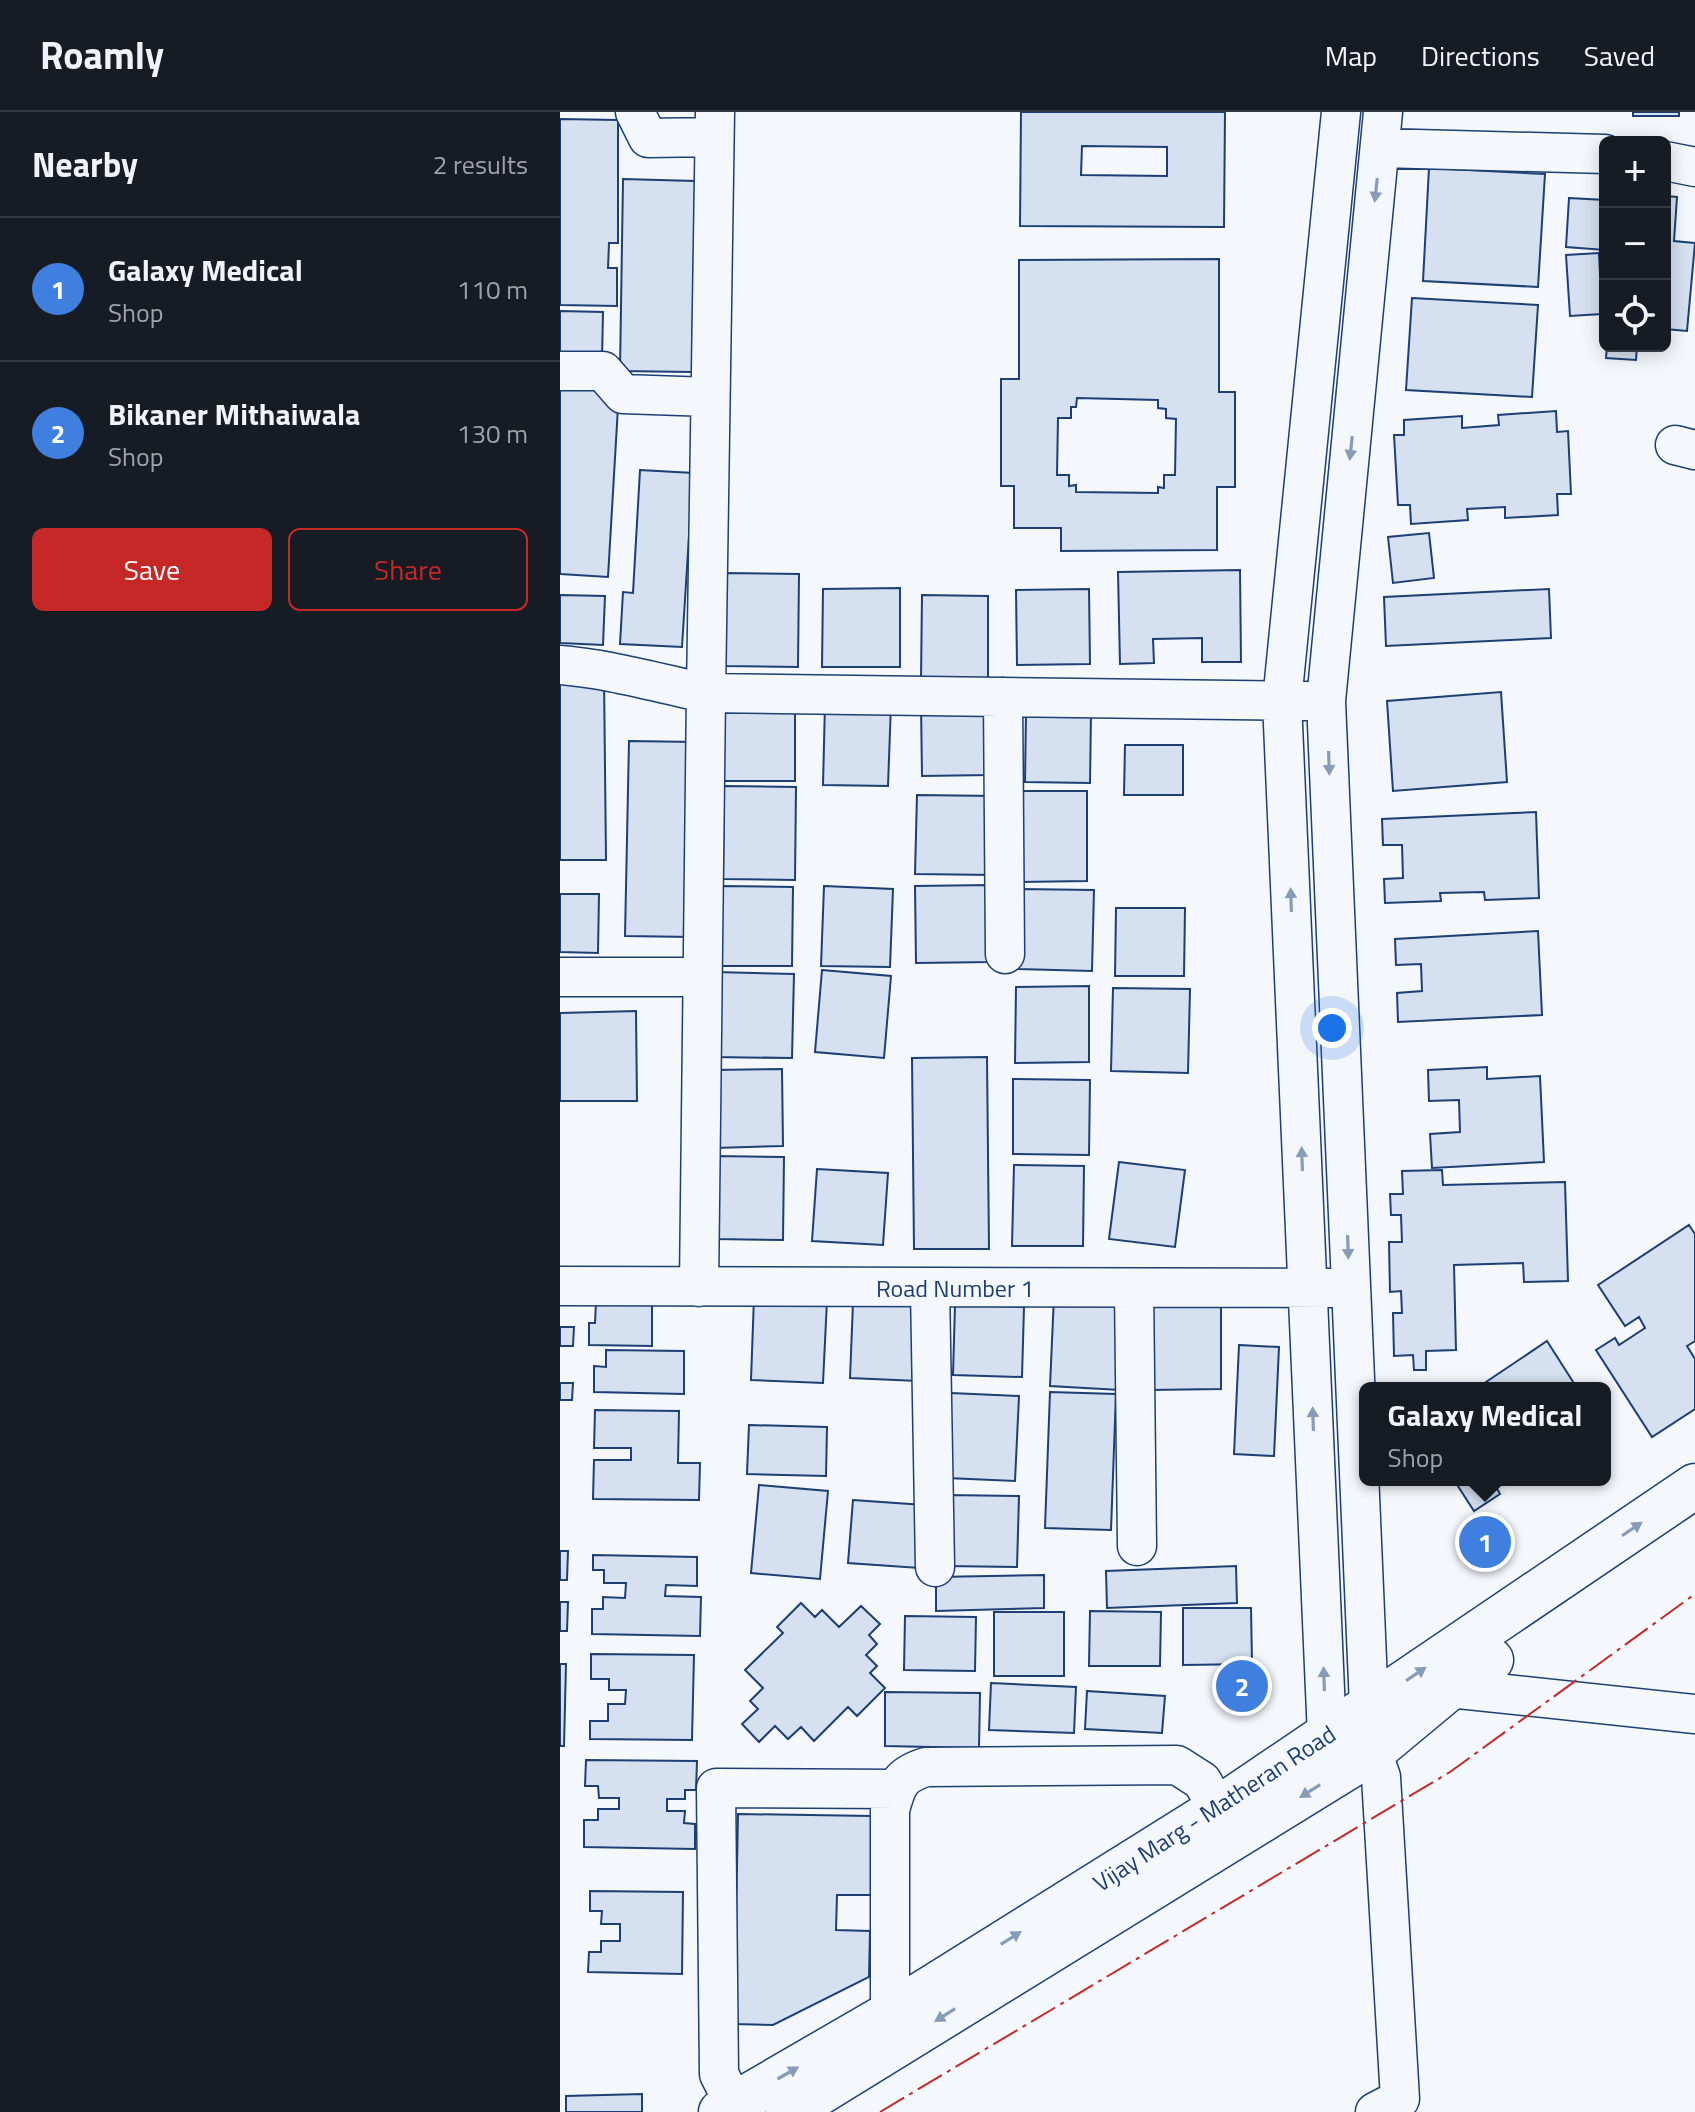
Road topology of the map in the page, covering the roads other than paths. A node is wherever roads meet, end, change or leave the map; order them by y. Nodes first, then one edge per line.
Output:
1 (635, 112) edge
2 (1341, 112) edge
3 (715, 125) edge
4 (1382, 130) edge
5 (1599, 153) edge
6 (1671, 162) edge
7 (1695, 167) edge
8 (560, 371) edge
9 (710, 397) junction
10 (560, 665) edge
11 (706, 693) junction
12 (1003, 697) junction
13 (1282, 701) junction
14 (1326, 701) junction
15 (1005, 954) dead end
16 (560, 977) edge
17 (702, 977) junction
18 (560, 1286) edge
19 (1350, 1286) junction
20 (699, 1287) junction
21 (930, 1288) junction
22 (1134, 1288) junction
23 (1307, 1290) junction
24 (1359, 1485) edge
25 (1359, 1486) edge
26 (1695, 1486) edge
27 (1695, 1522) edge
28 (1137, 1546) dead end
29 (935, 1567) dead end
30 (1449, 1688) junction
31 (1369, 1706) junction
32 (1695, 1714) edge
33 (1327, 1736) junction
34 (1372, 1752) junction
35 (896, 1789) junction
36 (1218, 1809) junction
37 (890, 2014) junction
38 (728, 2108) edge
39 (788, 2112) edge
40 (1375, 2112) edge

1 - 3 street
2 - 13 street
3 - 9 street
4 - 5 street
4 -> 14 street
6 - 7 street
8 - 9 street
9 - 11 street
10 - 11 street
11 - 12 street
11 - 17 street
12 - 13 street
12 - 15 street
13 - 14 street
23 -> 13 street
14 -> 19 street
16 - 17 street
17 - 20 street
18 - 20 street, Road Number 1
19 - 23 street, Road Number 1
19 - 24 street
20 - 21 street, Road Number 1
21 - 22 street, Road Number 1
21 - 29 street
22 - 23 street, Road Number 1
22 - 28 street
33 -> 23 street
25 - 31 street
31 -> 26 main road, Vijay Marg - Matheran Road
27 - 30 main road, Vijay Marg - Matheran Road
30 - 32 street
30 - 34 main road, Vijay Marg - Matheran Road
31 - 33 main road, Vijay Marg - Matheran Road
31 - 34 street
33 - 34 street
33 - 36 main road, Vijay Marg - Matheran Road
34 -> 39 main road, Vijay Marg - Matheran Road
34 - 40 street
35 - 36 street
35 - 37 street
35 - 38 street
37 -> 36 main road, Vijay Marg - Matheran Road
38 -> 37 main road, Vijay Marg - Matheran Road

